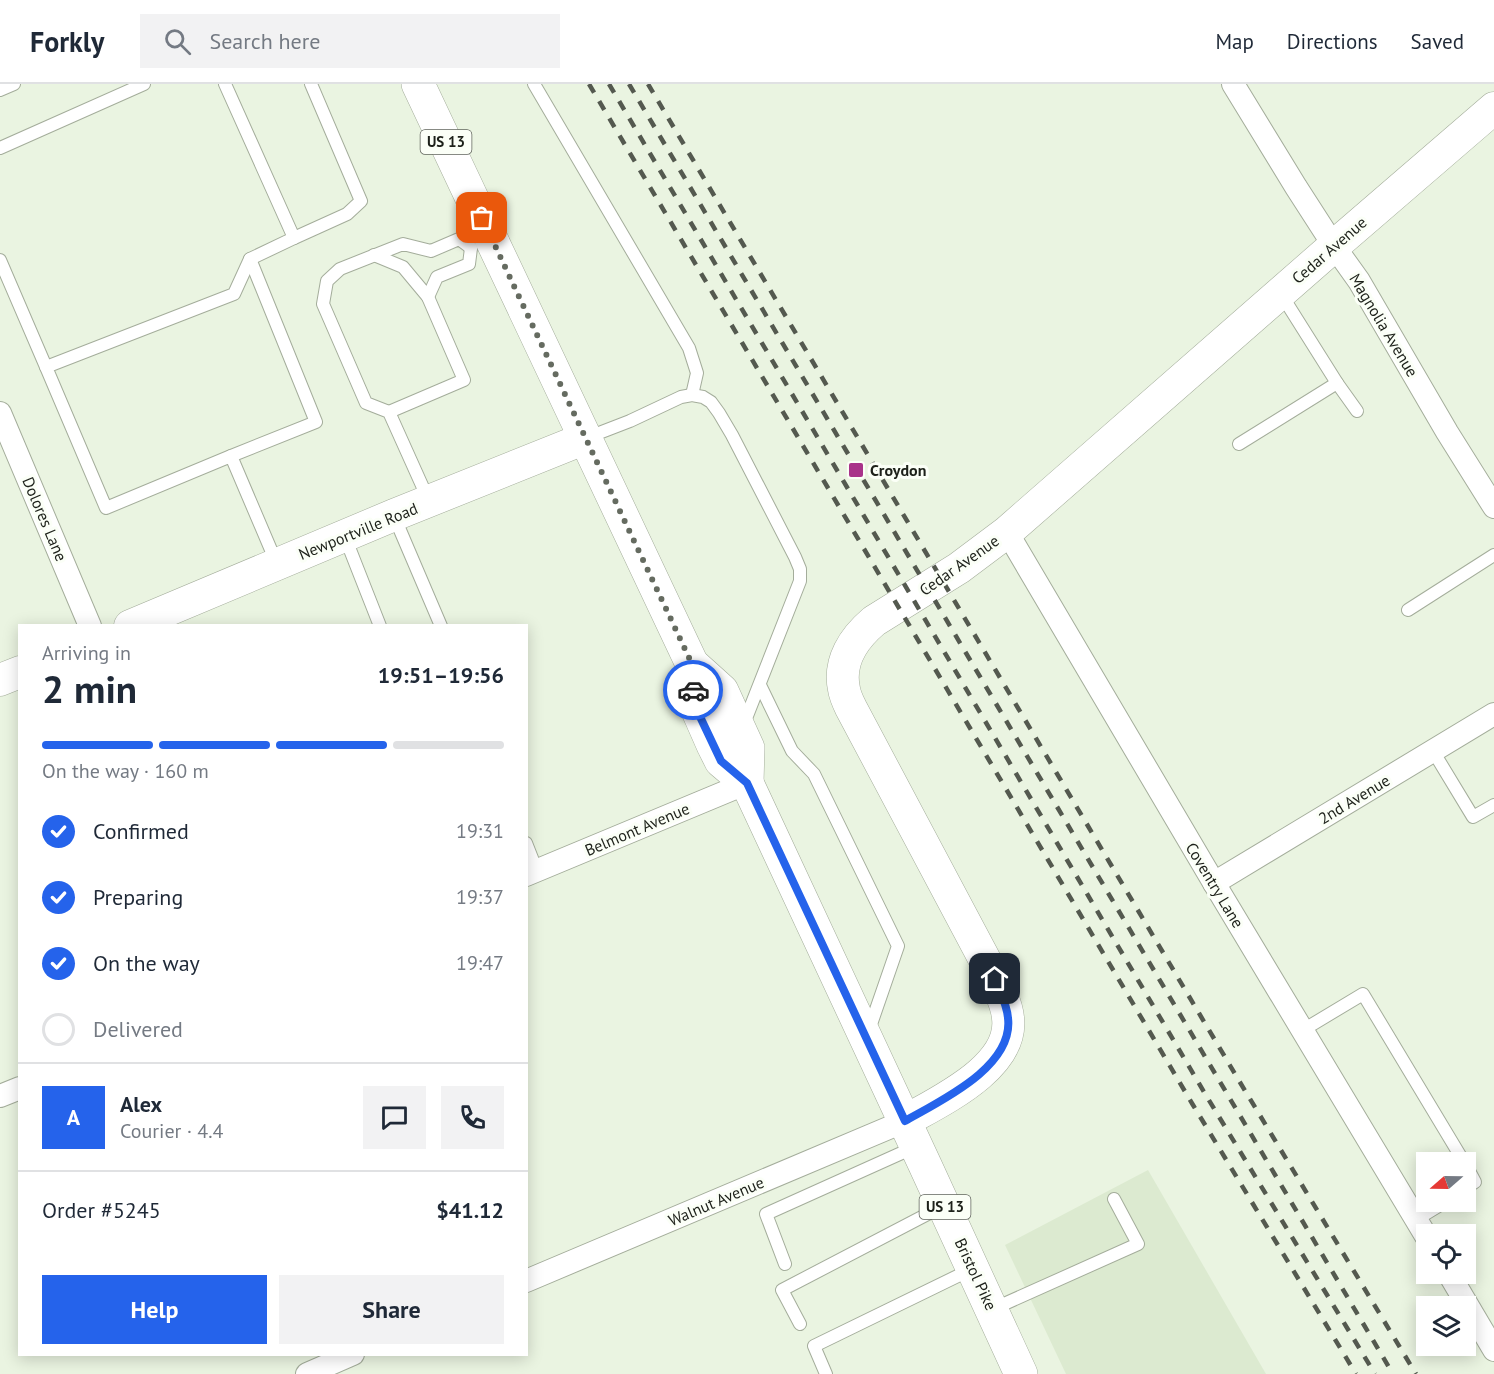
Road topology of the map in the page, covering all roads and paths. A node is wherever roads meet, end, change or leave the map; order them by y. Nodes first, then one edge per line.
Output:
1 (14, 84) edge
2 (144, 84) edge
3 (225, 84) edge
4 (311, 84) edge
5 (418, 84) edge
6 (534, 84) edge
7 (1233, 84) edge
8 (0, 90) edge
9 (1494, 108) edge
10 (0, 148) edge
11 (294, 238) junction
12 (482, 244) junction
13 (1334, 246) junction
14 (374, 255) junction
15 (250, 259) junction
16 (0, 260) edge
17 (1280, 293) junction
18 (428, 297) junction
19 (46, 367) junction
20 (1337, 383) junction
21 (693, 395) junction
22 (1357, 411) dead end
23 (389, 412) junction
24 (0, 415) edge
25 (586, 438) junction
26 (1239, 444) dead end
27 (231, 456) junction
28 (429, 501) junction
29 (1494, 507) edge
30 (394, 516) junction
31 (1007, 532) junction
32 (344, 536) junction
33 (1494, 555) edge
34 (277, 564) junction
35 (1408, 609) dead end
36 (89, 624) edge
37 (135, 624) edge
38 (379, 624) edge
39 (440, 624) edge
40 (692, 664) junction
41 (18, 673) edge
42 (0, 680) edge
43 (759, 684) junction
44 (1494, 714) edge
45 (741, 732) junction
46 (1433, 751) junction
47 (747, 783) junction
48 (1494, 805) edge
49 (528, 852) edge
50 (532, 873) edge
51 (1214, 883) junction
52 (1303, 1030) junction
53 (866, 1038) junction
54 (18, 1089) edge
55 (0, 1096) edge
56 (911, 1134) junction
57 (1458, 1152) edge
58 (1114, 1199) dead end
59 (944, 1206) junction
60 (1436, 1212) edge
61 (1420, 1224) edge
62 (1426, 1224) edge
63 (785, 1264) dead end
64 (973, 1268) junction
65 (528, 1280) edge
66 (1455, 1284) edge
67 (992, 1309) junction
68 (800, 1323) dead end
69 (1494, 1350) edge
70 (348, 1356) edge
71 (307, 1374) edge
72 (826, 1374) edge
73 (1021, 1374) edge

1 - 8 lane
2 - 10 lane
3 - 11 lane
4 - 11 lane
5 - 12 main road, Bristol Pike / US 13
6 - 21 lane
7 - 13 street, Magnolia Avenue
9 - 13 main road, Cedar Avenue
11 - 15 lane
12 - 14 lane
12 - 18 lane
12 - 25 main road, Bristol Pike / US 13
13 - 17 main road, Cedar Avenue
13 - 29 street, Magnolia Avenue
14 - 18 lane
14 - 23 lane
15 - 19 lane
15 - 27 lane
16 - 19 lane
17 - 20 lane
17 - 31 main road, Cedar Avenue
18 - 23 lane
19 - 27 lane
20 - 22 lane
20 - 26 lane
21 - 25 lane
21 - 43 lane
23 - 28 lane
24 - 36 street, Dolores Lane
25 - 28 main road, Newportville Road
25 - 40 main road, Bristol Pike / US 13
27 - 34 lane
28 - 30 main road, Newportville Road
30 - 32 main road, Newportville Road
30 - 39 lane
31 - 51 street, Coventry Lane
31 - 56 main road, Cedar Avenue
32 - 34 main road, Newportville Road
32 - 38 lane
33 - 35 lane
34 - 37 main road, Newportville Road
40 - 45 main road, Bristol Pike / US 13
40 - 47 main road, Bristol Pike / US 13
41 - 42 main road
43 - 45 lane
43 - 53 lane
44 - 46 street, 2nd Avenue
45 - 47 main road, Bristol Pike / US 13
46 - 48 lane
46 - 51 street, 2nd Avenue
47 - 50 street, Belmont Avenue
47 - 53 main road, Bristol Pike / US 13
49 - 50 lane
51 - 52 street, Coventry Lane
52 - 57 lane
52 - 61 street, Coventry Lane
53 - 56 main road, Bristol Pike / US 13
54 - 55 street
56 - 59 main road, Bristol Pike / US 13
56 - 63 lane
56 - 65 street, Walnut Avenue
58 - 67 lane
59 - 64 main road, Bristol Pike / US 13
59 - 68 lane
60 - 62 lane
64 - 67 main road, Bristol Pike / US 13
64 - 72 lane
66 - 69 street
67 - 73 main road, Bristol Pike / US 13
70 - 71 street

